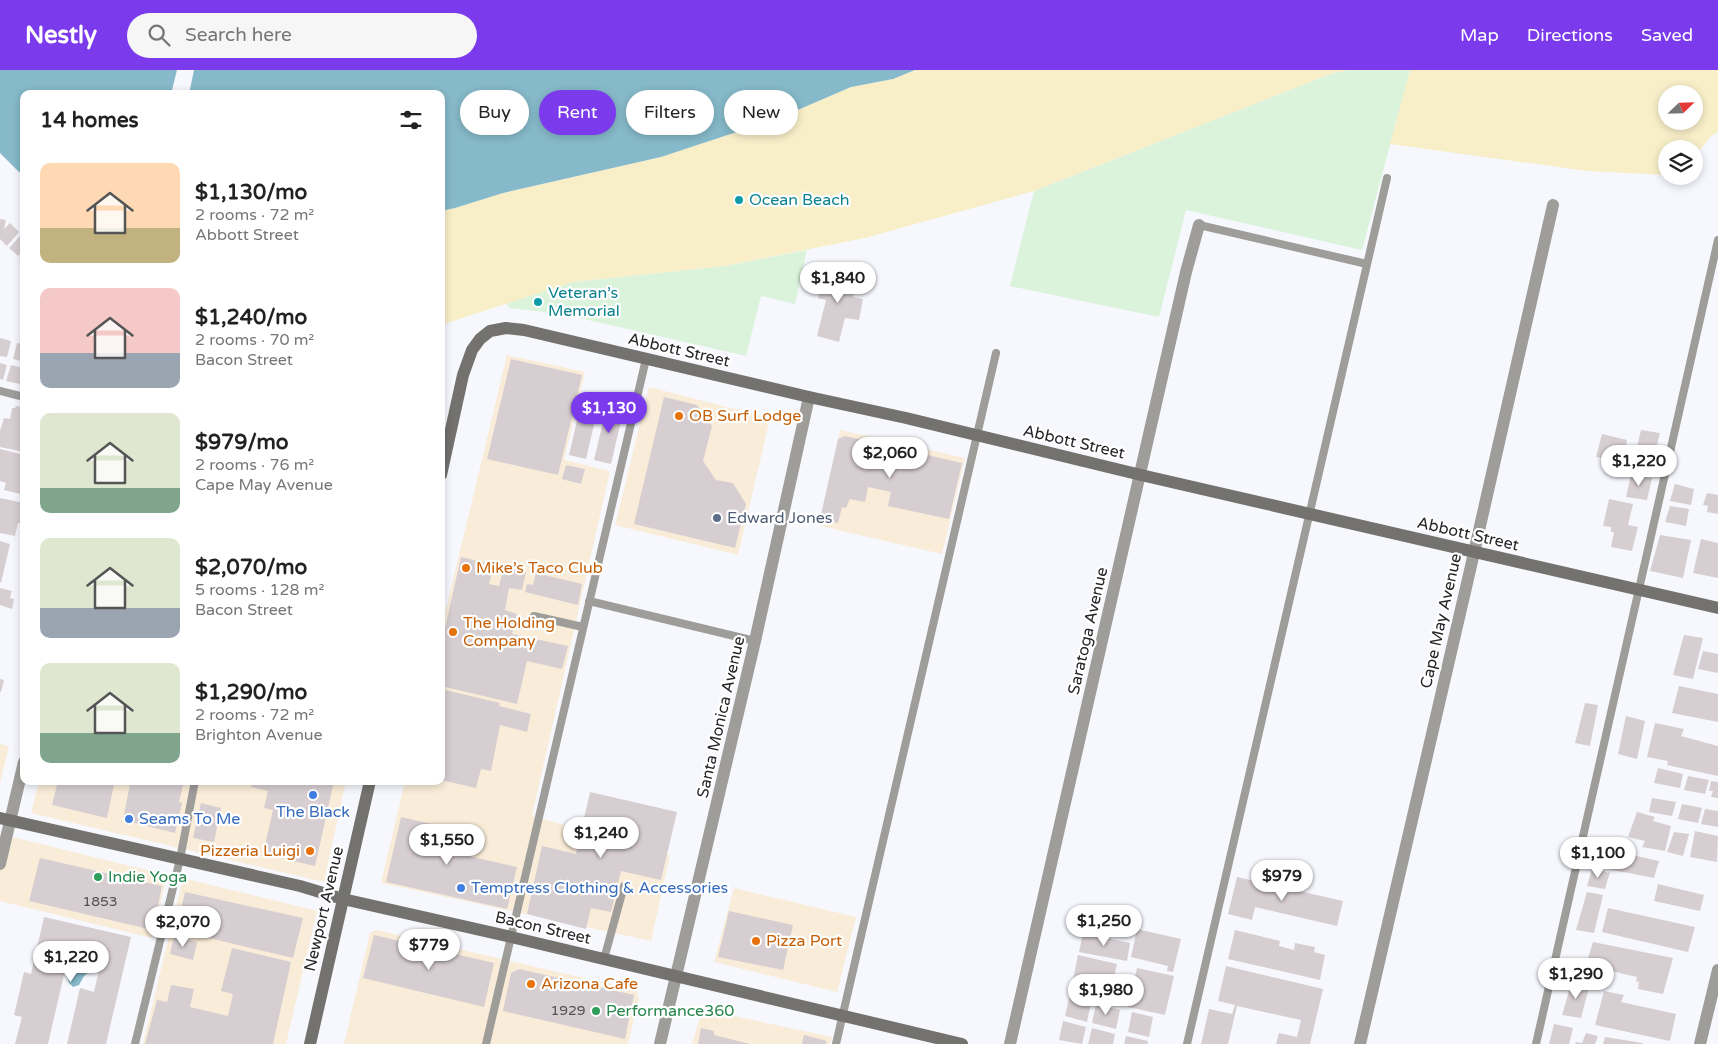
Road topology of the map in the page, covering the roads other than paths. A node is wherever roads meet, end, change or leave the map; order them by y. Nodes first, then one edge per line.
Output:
1 (1387, 178) dead end
2 (1553, 205) dead end
3 (1199, 225) joint
4 (1718, 240) edge
5 (1367, 264) junction
6 (996, 353) dead end
7 (646, 359) junction
8 (0, 391) edge
9 (20, 396) edge
10 (809, 397) junction
11 (977, 436) junction
12 (445, 458) edge
13 (1141, 475) junction
14 (1310, 513) junction
15 (1473, 552) junction
16 (1639, 590) junction
17 (589, 601) junction
18 (1718, 608) edge
19 (534, 616) dead end
20 (583, 628) junction
21 (755, 641) junction
22 (20, 774) edge
23 (194, 785) edge
24 (369, 785) edge
25 (5, 819) edge
26 (180, 859) junction
27 (0, 864) edge
28 (624, 886) dead end
29 (343, 899) junction
30 (511, 936) junction
31 (604, 959) junction
32 (1718, 970) edge
33 (676, 977) junction
34 (842, 1016) junction
35 (134, 1044) edge
36 (310, 1044) edge
37 (486, 1044) edge
38 (660, 1044) edge
39 (836, 1044) edge
40 (962, 1044) edge
41 (1010, 1044) edge
42 (1187, 1044) edge
43 (1360, 1044) edge
44 (1536, 1044) edge
45 (1700, 1044) edge

1 - 5 lane
2 - 15 street, Cape May Avenue
3 - 5 lane
3 - 13 street, Saratoga Avenue
4 - 16 lane
5 - 14 lane
6 - 11 lane
7 - 10 street, Abbott Street
7 - 12 street, Abbott Street
7 - 17 lane
8 - 9 lane
10 - 11 street, Abbott Street
10 - 21 street, Santa Monica Avenue
11 - 13 street, Abbott Street
11 - 34 lane
13 - 14 street, Abbott Street
13 - 41 street, Saratoga Avenue
14 - 15 street, Abbott Street
14 - 42 lane
15 - 16 street, Abbott Street
15 - 43 street, Cape May Avenue
16 - 18 street, Abbott Street
16 - 44 lane
17 - 20 lane
17 - 21 lane
19 - 20 lane
20 - 30 lane
21 - 33 street, Santa Monica Avenue
22 - 25 street
23 - 26 lane
24 - 29 street, Newport Avenue
25 - 26 street, Bacon Street
25 - 27 street
26 - 29 street, Bacon Street
26 - 35 lane
28 - 31 lane
29 - 30 street, Bacon Street
29 - 36 street, Newport Avenue
30 - 31 street, Bacon Street
30 - 37 lane
31 - 33 street, Bacon Street
32 - 45 street
33 - 34 street, Bacon Street
33 - 38 street, Santa Monica Avenue
34 - 39 lane
34 - 40 street, Bacon Street

